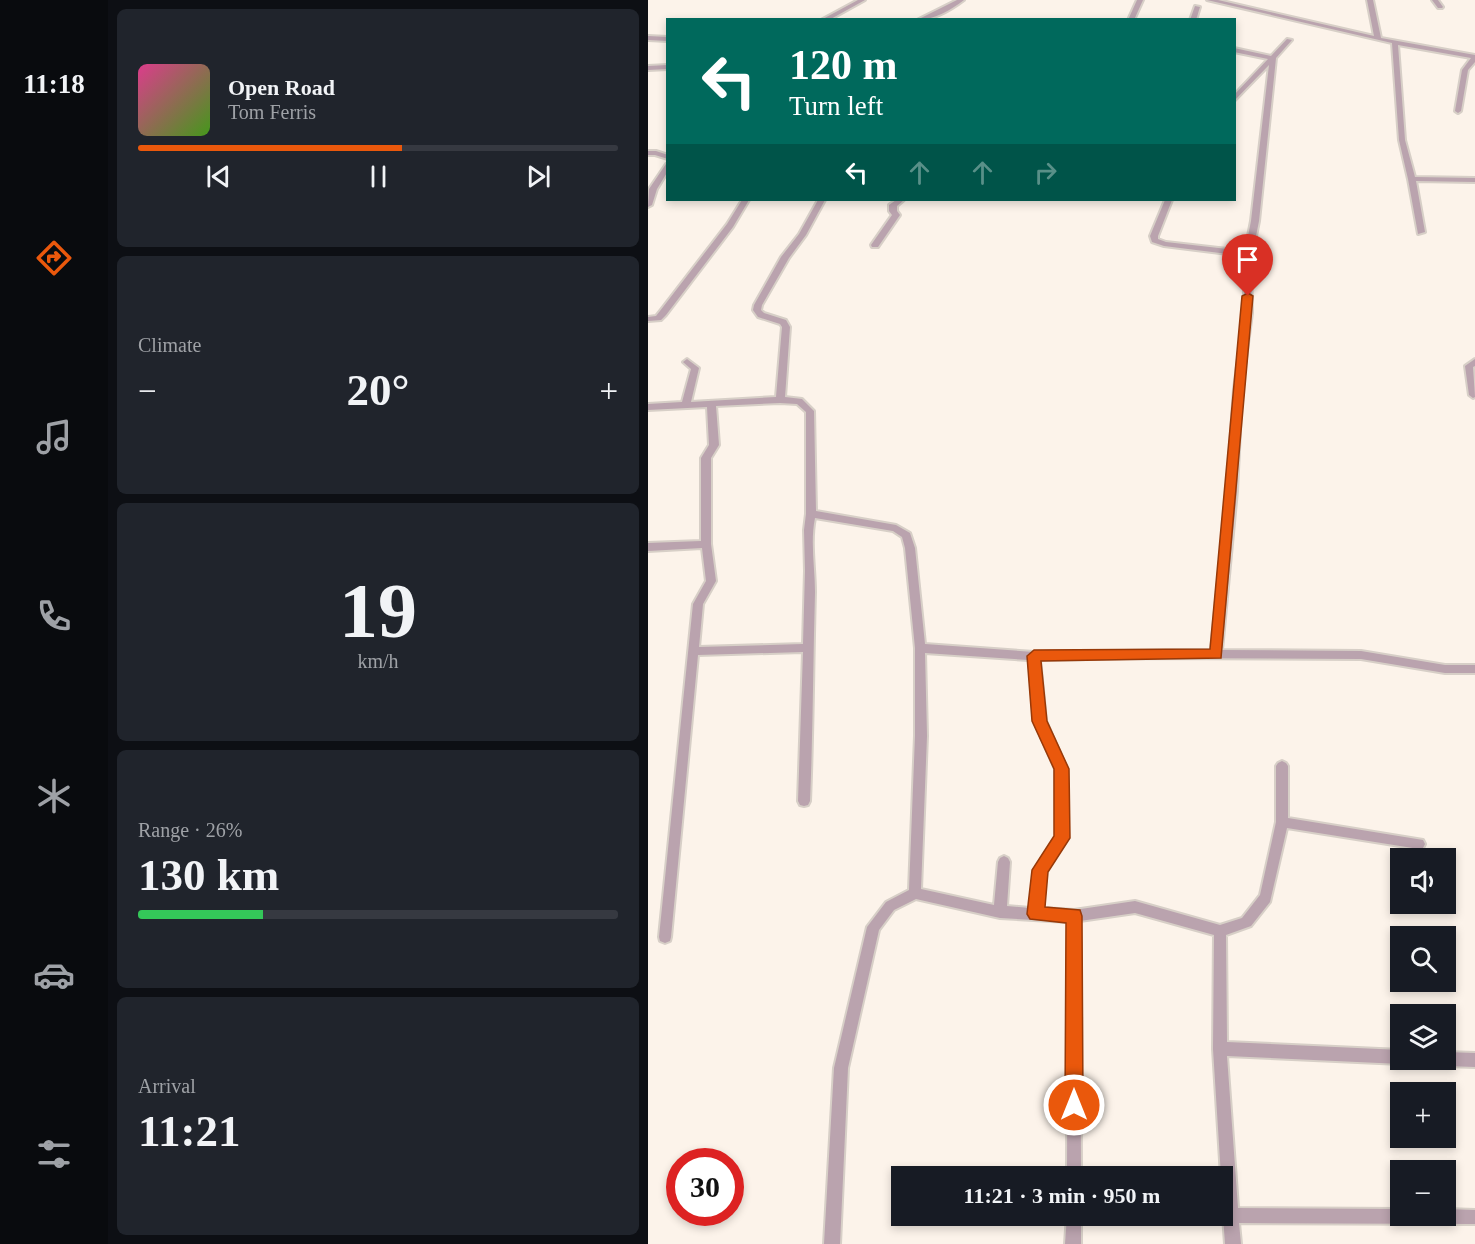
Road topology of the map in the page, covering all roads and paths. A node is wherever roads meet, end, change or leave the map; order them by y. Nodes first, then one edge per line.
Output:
1 (862, 0) edge
2 (961, 0) edge
3 (1140, 0) edge
4 (1210, 0) edge
5 (1370, 0) edge
6 (1435, 0) edge
7 (1197, 7) dead end
8 (1440, 7) dead end
9 (934, 17) edge
10 (828, 18) edge
11 (1132, 18) edge
12 (1194, 18) edge
13 (648, 38) edge
14 (666, 39) edge
15 (1378, 39) junction
16 (1289, 40) dead end
17 (1395, 42) junction
18 (1236, 50) edge
19 (1475, 57) edge
20 (1273, 58) junction
21 (666, 67) edge
22 (648, 68) edge
23 (1236, 97) edge
24 (1458, 111) dead end
25 (648, 153) edge
26 (666, 156) edge
27 (666, 168) edge
28 (1412, 180) junction
29 (1475, 180) edge
30 (651, 189) edge
31 (744, 201) edge
32 (821, 201) edge
33 (899, 201) edge
34 (1169, 201) edge
35 (648, 205) edge
36 (1421, 231) dead end
37 (875, 245) dead end
38 (1249, 254) junction
39 (648, 319) edge
40 (687, 362) dead end
41 (1475, 362) edge
42 (1473, 395) dead end
43 (780, 400) junction
44 (711, 404) junction
45 (686, 405) junction
46 (648, 408) edge
47 (811, 514) junction
48 (706, 544) junction
49 (648, 547) edge
50 (808, 648) junction
51 (920, 648) junction
52 (693, 651) junction
53 (1216, 654) junction
54 (1034, 656) junction
55 (1475, 669) edge
56 (1282, 766) dead end
57 (804, 801) dead end
58 (1282, 822) junction
59 (1419, 843) dead end
60 (1004, 862) dead end
61 (915, 893) junction
62 (1000, 912) junction
63 (1036, 914) junction
64 (1074, 916) junction
65 (1220, 931) junction
66 (665, 937) dead end
67 (1220, 1049) junction
68 (1390, 1057) edge
69 (1456, 1059) edge
70 (1475, 1060) edge
71 (1074, 1166) edge
72 (1227, 1166) edge
73 (1233, 1215) edge
74 (1475, 1217) edge
75 (1074, 1226) edge
76 (1231, 1226) edge
77 (1074, 1243) edge
78 (832, 1244) edge
79 (1233, 1244) edge

1 - 10 street
2 - 9 street
3 - 11 street
4 - 15 street
5 - 15 street
6 - 8 street
7 - 12 street
13 - 14 street
15 - 17 street
16 - 20 street
17 - 19 street
17 - 28 street
18 - 20 street
19 - 24 street
20 - 23 street
20 - 38 street
21 - 22 street
25 - 26 street
27 - 30 street
28 - 29 street
28 - 36 street
30 - 35 street
31 - 39 street
32 - 43 street
33 - 37 street
34 - 38 street
38 - 53 street
40 - 45 street
41 - 42 street
43 - 44 street
43 - 47 street
44 - 45 street
44 - 48 street
45 - 46 street
47 - 50 street
47 - 51 street
48 - 49 street
48 - 52 street
50 - 52 street
50 - 57 street
51 - 54 street
51 - 61 street
52 - 66 street
53 - 54 street
53 - 55 street
54 - 63 street
56 - 58 street
58 - 59 street
58 - 65 street
60 - 62 street
61 - 62 street
61 - 78 street
62 - 63 street
63 - 64 street
64 - 65 street
64 - 71 street
65 - 67 street
67 - 68 street
67 - 72 street
69 - 70 street
73 - 74 street
75 - 77 street
76 - 79 street

